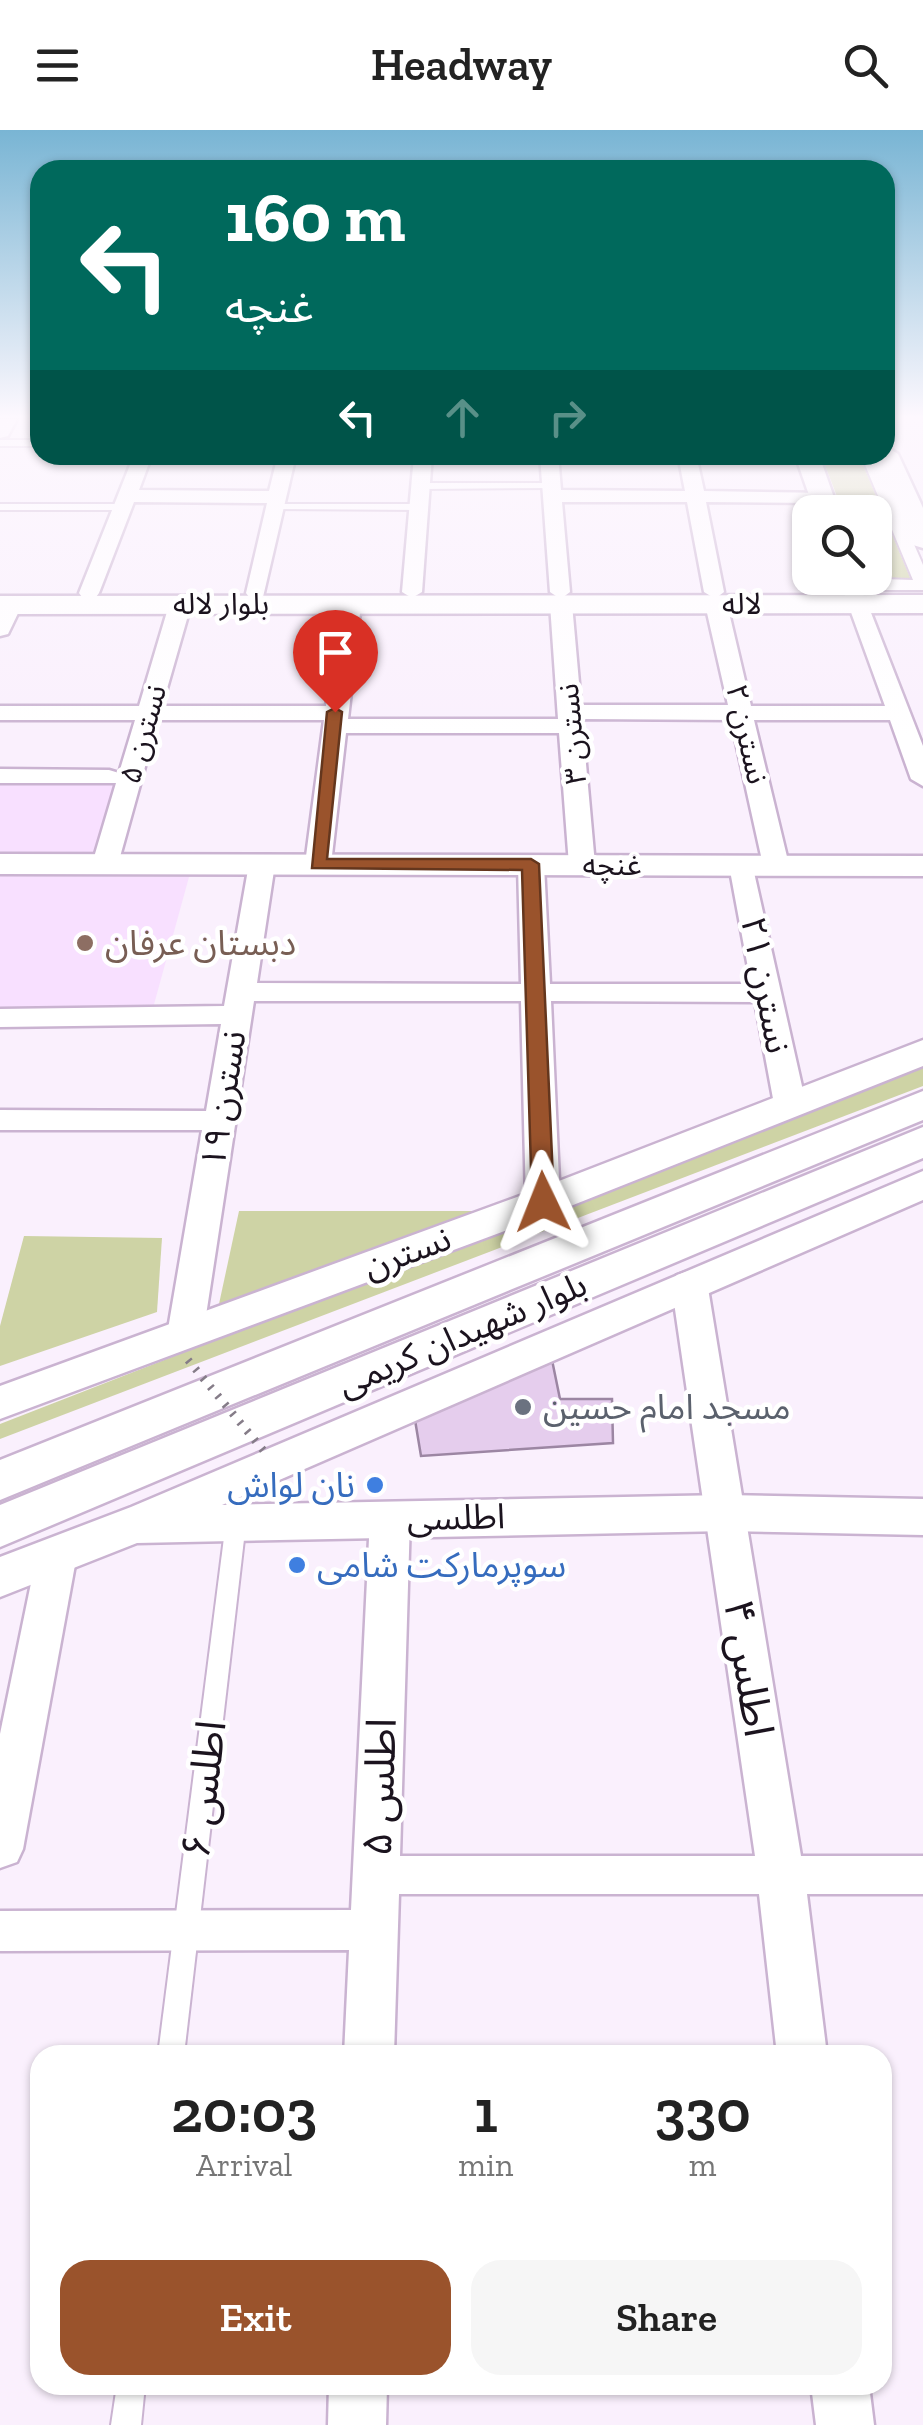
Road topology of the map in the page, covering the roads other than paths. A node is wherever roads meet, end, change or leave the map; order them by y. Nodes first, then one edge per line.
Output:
1 (115, 526) edge
2 (271, 526) edge
3 (417, 526) edge
4 (555, 526) edge
5 (701, 526) edge
6 (898, 526) edge
7 (892, 587) edge
8 (923, 587) edge
9 (256, 592) junction
10 (412, 592) junction
11 (89, 593) junction
12 (792, 593) edge
13 (859, 595) edge
14 (886, 595) edge
15 (560, 598) junction
16 (715, 598) junction
17 (180, 604) junction
18 (350, 604) junction
19 (923, 604) edge
20 (3, 608) edge
21 (742, 712) junction
22 (899, 712) junction
23 (0, 713) edge
24 (149, 713) junction
25 (335, 719) junction
26 (571, 719) junction
27 (0, 776) edge
28 (109, 777) dead end
29 (923, 779) edge
30 (0, 864) edge
31 (105, 864) junction
32 (262, 864) junction
33 (318, 864) junction
34 (531, 864) junction
35 (582, 865) junction
36 (742, 865) junction
37 (776, 865) junction
38 (923, 866) edge
39 (536, 993) junction
40 (767, 993) junction
41 (239, 1004) junction
42 (0, 1018) edge
43 (923, 1052) edge
44 (790, 1104) junction
45 (923, 1104) edge
46 (0, 1120) edge
47 (220, 1121) junction
48 (923, 1141) edge
49 (923, 1184) edge
50 (543, 1202) junction
51 (689, 1282) junction
52 (186, 1347) junction
53 (0, 1403) edge
54 (0, 1482) edge
55 (726, 1513) junction
56 (923, 1517) edge
57 (390, 1518) junction
58 (236, 1522) junction
59 (131, 1525) junction
60 (0, 1527) edge
61 (58, 1554) junction
62 (0, 1578) edge
63 (0, 1849) edge
64 (375, 1875) junction
65 (781, 1875) junction
66 (923, 1875) edge
67 (0, 1930) edge
68 (186, 1930) junction
69 (373, 1930) junction
70 (171, 2045) edge
71 (369, 2045) edge
72 (801, 2045) edge
73 (130, 2395) edge
74 (358, 2395) edge
75 (841, 2395) edge
76 (126, 2425) edge
77 (357, 2425) edge
78 (845, 2425) edge

1 - 11 street
2 - 9 street
3 - 10 street
4 - 15 street, نسترن ۳
5 - 16 street, نسترن ۲
6 - 8 street
7 - 8 main road, لاله
9 - 10 main road, بلوار لاله
9 - 11 main road, بلوار لاله
10 - 15 main road, بلوار لاله
11 - 20 main road, بلوار لاله
12 - 16 main road, لاله
13 - 22 street
14 - 19 main road, لاله
15 - 16 main road, لاله
15 - 18 main road, بلوار لاله
15 - 26 street, نسترن ۳
16 - 21 street, نسترن ۲
17 - 18 main road, بلوار لاله
17 - 20 main road, بلوار لاله
17 - 24 street, نسترن ۵
18 - 25 street
21 - 22 street
21 - 26 street
21 - 37 street, نسترن ۲
22 - 29 street
23 - 24 street
24 - 25 street
24 - 31 street, نسترن ۵
25 - 26 street
25 - 33 street
26 - 35 street, نسترن ۳
27 - 28 street
30 - 31 street, غنچه
31 - 32 street, غنچه
32 - 33 street, غنچه
32 - 41 street, نسترن ۱۹
33 - 34 street, غنچه
34 - 35 street, غنچه
34 - 39 street
35 - 36 street, غنچه
36 - 37 street, غنچه
36 - 40 street, نسترن ۲۱
37 - 38 street, غنچه
39 - 40 street
39 - 41 street
39 - 50 street
40 - 44 street, نسترن ۲۱
41 - 42 street
41 - 47 street, نسترن ۱۹
43 - 44 street, نسترن
44 - 50 street, نسترن
45 - 54 main road, بلوار شهیدان کریمی
46 - 47 street
47 - 52 street, نسترن ۱۹
48 - 60 main road, بلوار شهیدان کریمی
49 - 51 street
50 - 52 street, نسترن
51 - 55 street, اطلس ۴
51 - 59 street
52 - 53 street, نسترن
55 - 56 street, اطلسی
55 - 57 street, اطلسی
55 - 65 street, اطلس ۴
57 - 58 street, اطلسی
57 - 64 street, اطلس ۵
58 - 59 street, اطلسی
58 - 68 lane, اطلس ۶
59 - 61 street, اطلسی
61 - 62 street, اطلسی
61 - 63 street
64 - 65 street
64 - 69 street, اطلس ۵
65 - 66 street
65 - 72 street, اطلس ۴
67 - 68 street
68 - 69 street
68 - 70 lane, اطلس ۶
69 - 71 street, اطلس ۵
73 - 76 lane
74 - 77 street
75 - 78 street

